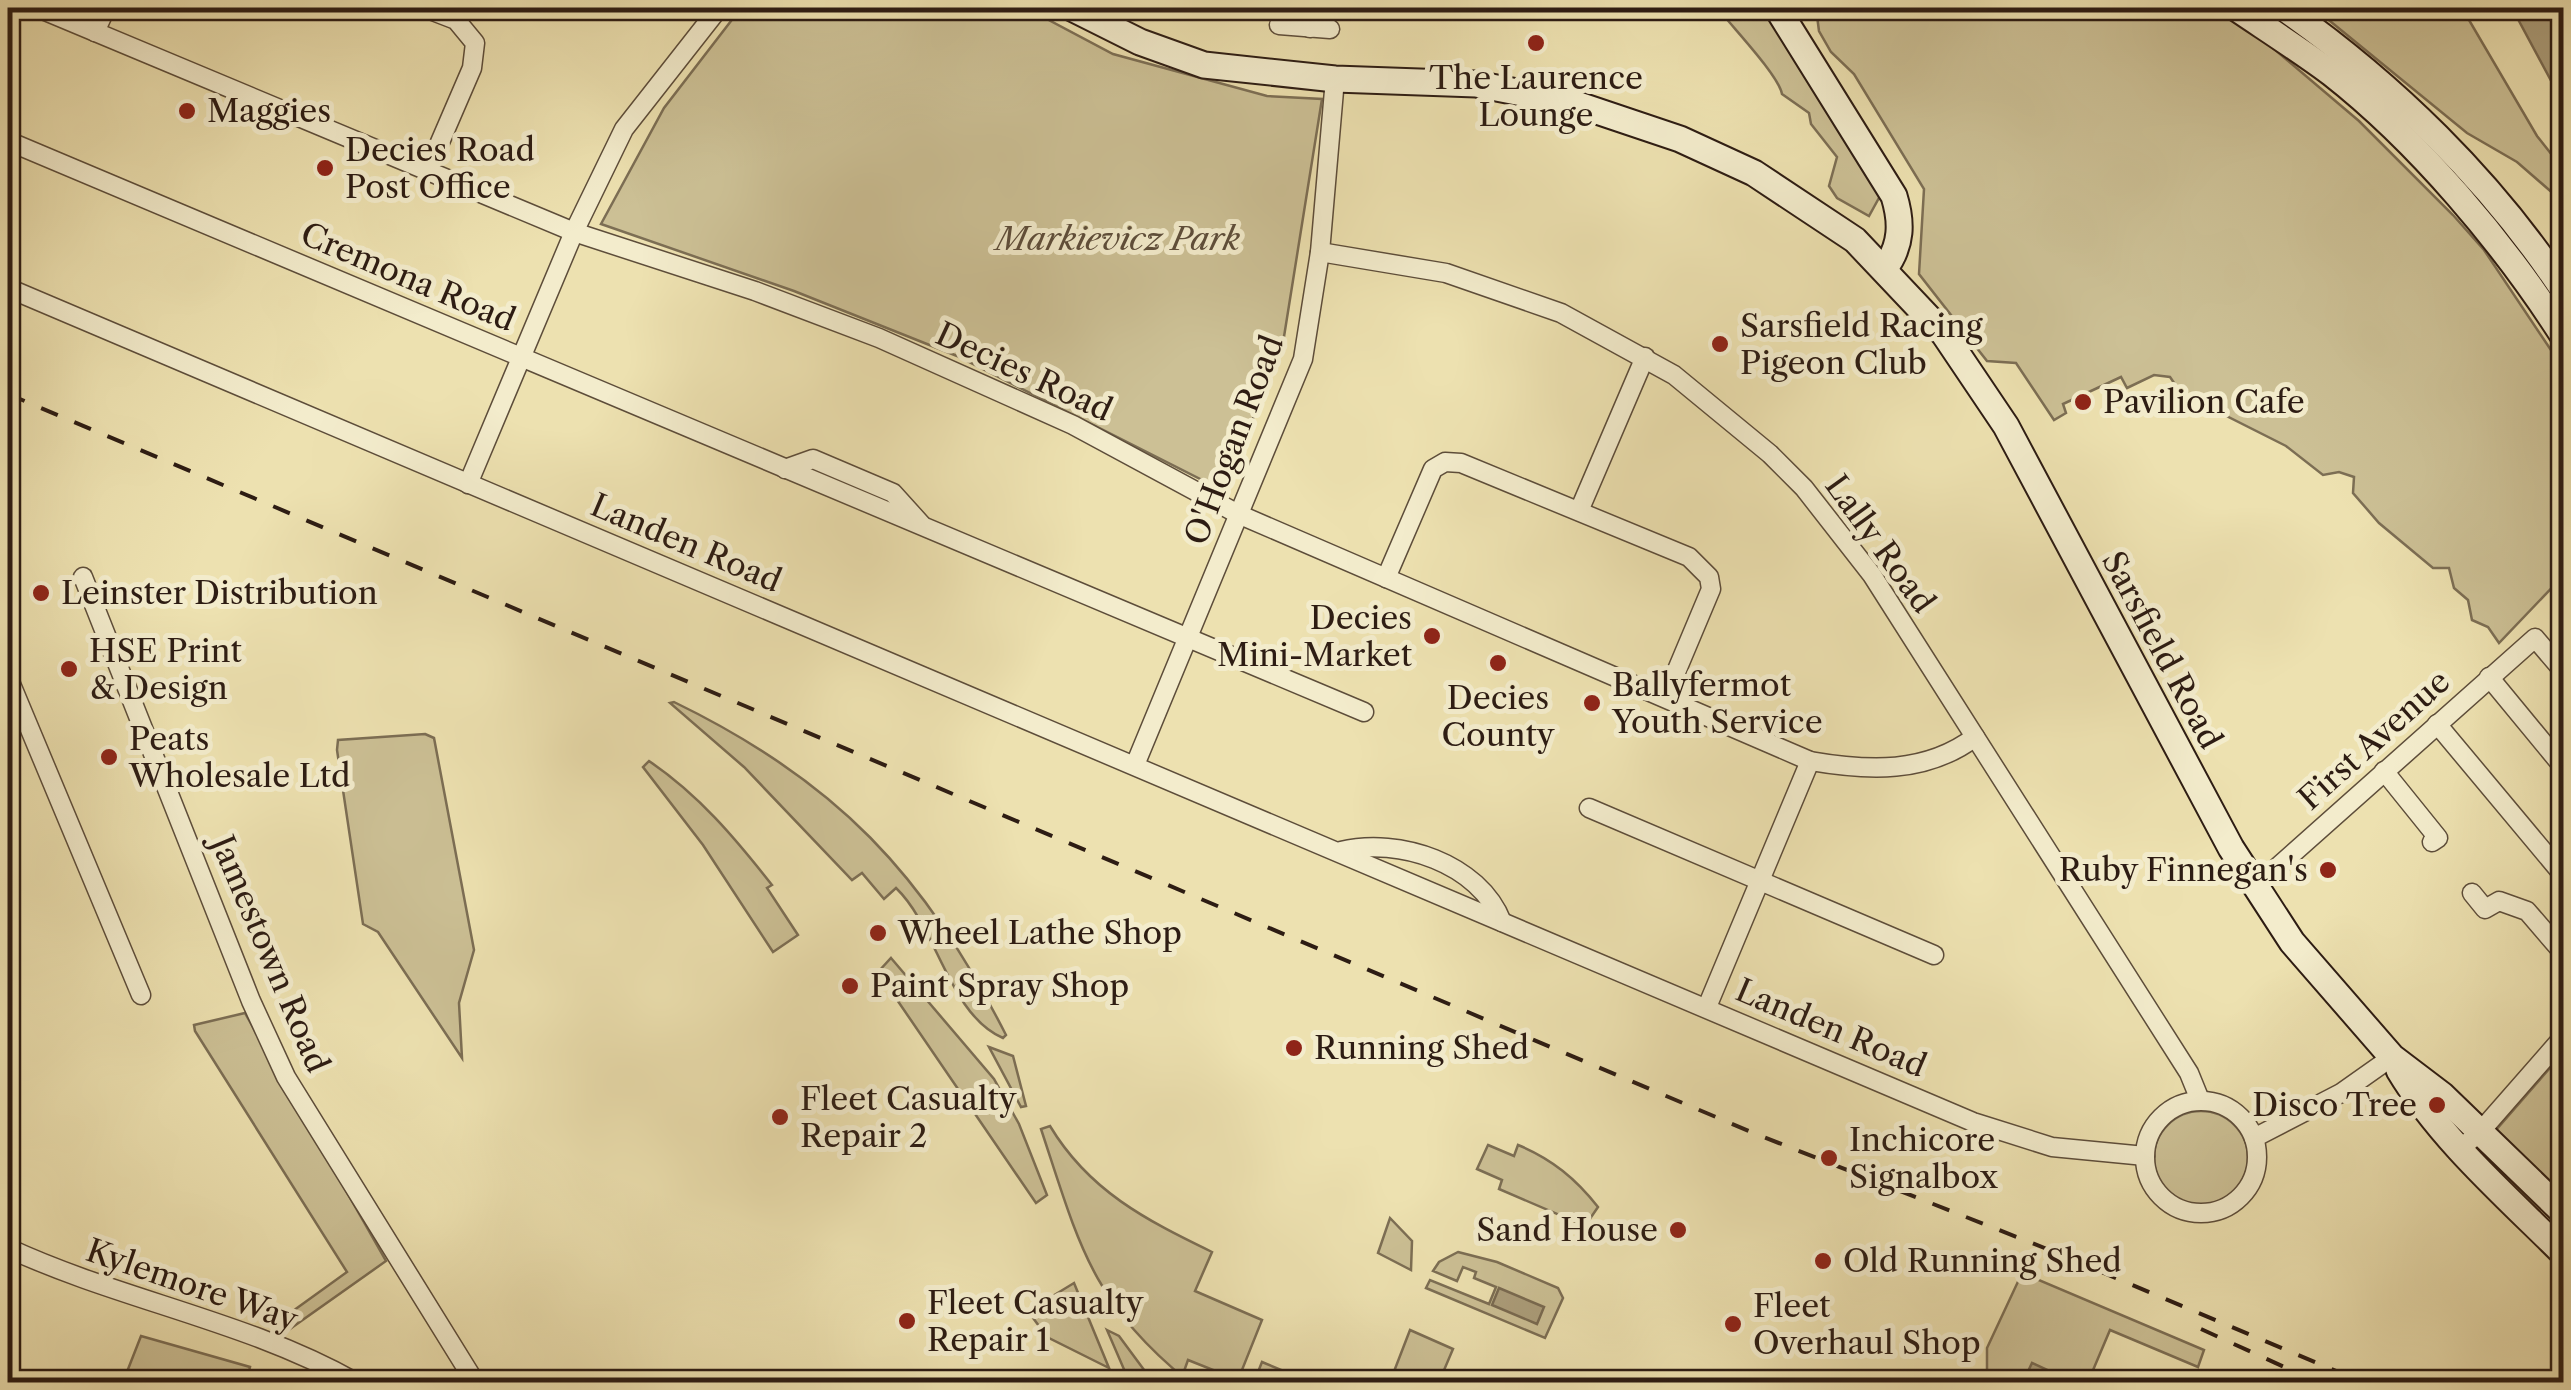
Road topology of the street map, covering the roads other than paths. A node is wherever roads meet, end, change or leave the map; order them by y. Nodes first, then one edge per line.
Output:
1 (38, 8) edge
2 (106, 8) edge
3 (425, 8) edge
4 (719, 8) edge
5 (1072, 8) edge
6 (1308, 8) edge
7 (1777, 8) edge
8 (2236, 8) edge
9 (2284, 8) edge
10 (1279, 25) dead end
11 (1310, 28) junction
12 (1330, 29) dead end
13 (96, 32) junction
14 (1335, 79) junction
15 (8, 141) edge
16 (428, 170) junction
17 (574, 232) junction
18 (1320, 252) junction
19 (1884, 268) junction
20 (8, 288) edge
21 (2564, 291) edge
22 (2564, 337) edge
23 (1645, 357) junction
24 (522, 358) junction
25 (468, 484) junction
26 (1578, 511) junction
27 (1238, 514) junction
28 (83, 577) dead end
29 (1386, 578) junction
30 (1187, 638) junction
31 (2564, 672) edge
32 (8, 677) edge
33 (2489, 677) junction
34 (1666, 696) junction
35 (1364, 712) dead end
36 (2437, 724) junction
37 (1974, 737) junction
38 (1810, 761) junction
39 (1134, 764) junction
40 (2564, 768) edge
41 (2384, 771) junction
42 (1588, 808) dead end
43 (2432, 842) dead end
44 (1341, 852) junction
45 (2564, 876) edge
46 (1758, 881) junction
47 (2254, 888) junction
48 (2472, 893) dead end
49 (1502, 922) junction
50 (2564, 954) edge
51 (1934, 955) dead end
52 (141, 995) dead end
53 (1706, 1007) junction
54 (2564, 1036) edge
55 (2392, 1057) junction
56 (2200, 1100) junction
57 (2254, 1138) junction
58 (2470, 1141) junction
59 (2145, 1156) junction
60 (2564, 1214) edge
61 (8, 1248) edge
62 (2564, 1254) edge
63 (355, 1382) edge
64 (476, 1382) edge

1 - 13 street, Decies Road
2 - 13 street
3 - 16 street
4 - 17 street
5 - 14 main road, Sarsfield Road
6 - 11 street
7 - 19 main road
8 - 22 main road
9 - 21 main road
10 - 11 street
11 - 12 street
13 - 16 street, Decies Road
14 - 18 street, O'Hogan Road
14 - 19 main road, Sarsfield Road
15 - 24 street, Cremona Road
16 - 17 street, Decies Road
17 - 24 street
17 - 27 street, Decies Road
18 - 23 street, Lally Road
18 - 27 street, O'Hogan Road
19 - 47 main road, Sarsfield Road
20 - 25 street, Landen Road
23 - 26 street
23 - 37 street, Lally Road
24 - 25 street
24 - 30 street, Cremona Road
25 - 39 street, Landen Road
26 - 29 street
26 - 34 street
27 - 29 street, Decies Road
27 - 30 street, O'Hogan Road
28 - 64 street, Jamestown Road
29 - 34 street, Decies Road
30 - 35 street
30 - 39 street, O'Hogan Road
31 - 33 street, First Avenue
32 - 52 street
33 - 36 street, First Avenue
33 - 40 street
34 - 38 street, Decies Road
36 - 41 street, First Avenue
36 - 45 street
37 - 38 street, Decies Road
37 - 56 street, Lally Road
38 - 46 street
39 - 44 street, Landen Road
41 - 43 street
41 - 47 street, First Avenue
42 - 46 street
44 - 49 street, Landen Road
44 - 49 street, Landen Road
46 - 51 street
46 - 53 street
47 - 55 main road, Sarsfield Road
48 - 50 street
49 - 53 street, Landen Road
53 - 59 street, Landen Road
54 - 58 street
55 - 57 street
55 - 58 main road, Sarsfield Road
56 - 57 street
56 - 59 street
57 - 59 street
58 - 60 main road, Sarsfield Road
58 - 62 main road, Sarsfield Road
61 - 63 street, Kylemore Way

